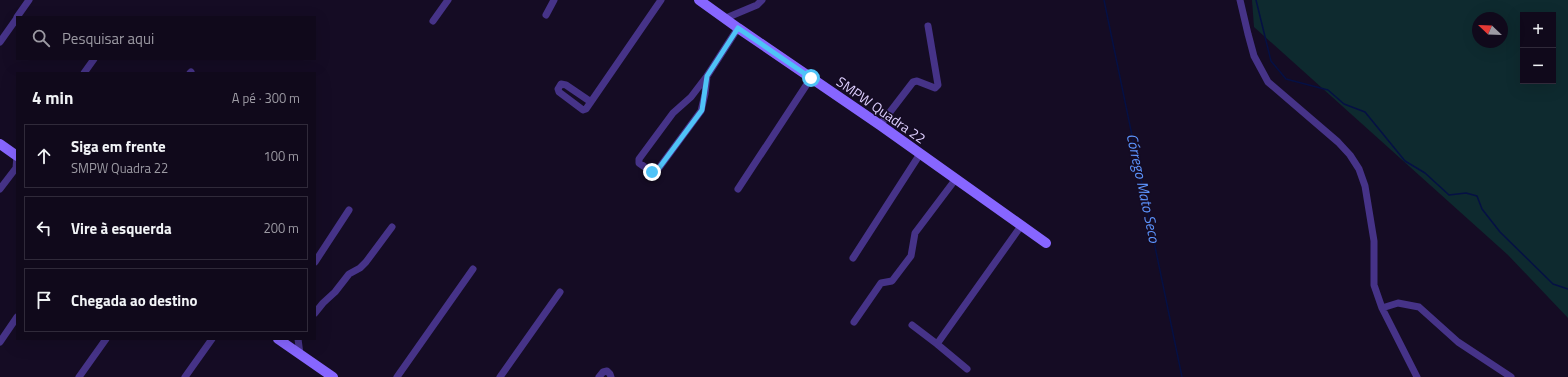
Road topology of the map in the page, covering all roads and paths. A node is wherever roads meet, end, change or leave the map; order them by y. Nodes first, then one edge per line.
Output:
1 (30, 0) edge
2 (448, 0) edge
3 (554, 0) edge
4 (662, 0) edge
5 (699, 0) edge
6 (762, 0) edge
7 (1240, 0) edge
8 (546, 15) dead end
9 (18, 16) edge
10 (16, 18) edge
11 (726, 18) junction
12 (433, 21) dead end
13 (928, 26) dead end
14 (738, 28) junction
15 (0, 42) edge
16 (93, 60) edge
17 (85, 72) edge
18 (707, 76) junction
19 (811, 78) junction
20 (583, 97) junction
21 (591, 102) junction
22 (578, 106) junction
23 (880, 125) junction
24 (0, 144) edge
25 (920, 154) junction
26 (16, 155) edge
27 (16, 169) edge
28 (955, 180) junction
29 (0, 189) edge
30 (738, 189) dead end
31 (350, 210) dead end
32 (1021, 226) junction
33 (392, 227) dead end
34 (1046, 243) dead end
35 (853, 258) dead end
36 (316, 261) edge
37 (473, 269) dead end
38 (560, 292) dead end
39 (1382, 308) junction
40 (316, 312) edge
41 (16, 318) edge
42 (854, 322) dead end
43 (912, 325) dead end
44 (105, 340) edge
45 (211, 340) edge
46 (283, 340) edge
47 (298, 340) edge
48 (0, 342) edge
49 (937, 344) junction
50 (300, 354) junction
51 (967, 369) dead end
52 (79, 377) edge
53 (185, 377) edge
54 (333, 377) edge
55 (397, 377) edge
56 (500, 377) edge
57 (599, 377) edge
58 (611, 377) edge
59 (1417, 377) edge
60 (1511, 377) edge

1 - 9 street
2 - 12 street
3 - 8 street
4 - 21 street
5 - 11 street, SMPW Quadra 22
6 - 11 street
7 - 39 street
10 - 15 street
11 - 14 street, SMPW Quadra 22
13 - 23 street
14 - 18 street
14 - 19 street, SMPW Quadra 22
16 - 17 street
18 - 18 street
19 - 23 street, SMPW Quadra 22
19 - 30 street
20 - 21 street
20 - 22 street
20 - 22 street
21 - 22 street
23 - 25 street, SMPW Quadra 22
24 - 26 street
25 - 28 street, SMPW Quadra 22
25 - 35 street
27 - 29 street
28 - 32 street, SMPW Quadra 22
28 - 42 street
31 - 36 street
32 - 34 street, SMPW Quadra 22
32 - 49 street
33 - 40 street
37 - 55 street
38 - 56 street
39 - 59 street
39 - 60 street
41 - 48 street
43 - 49 street
44 - 52 street
45 - 53 street
46 - 50 street
47 - 50 street
49 - 51 street
50 - 54 street
57 - 58 street

